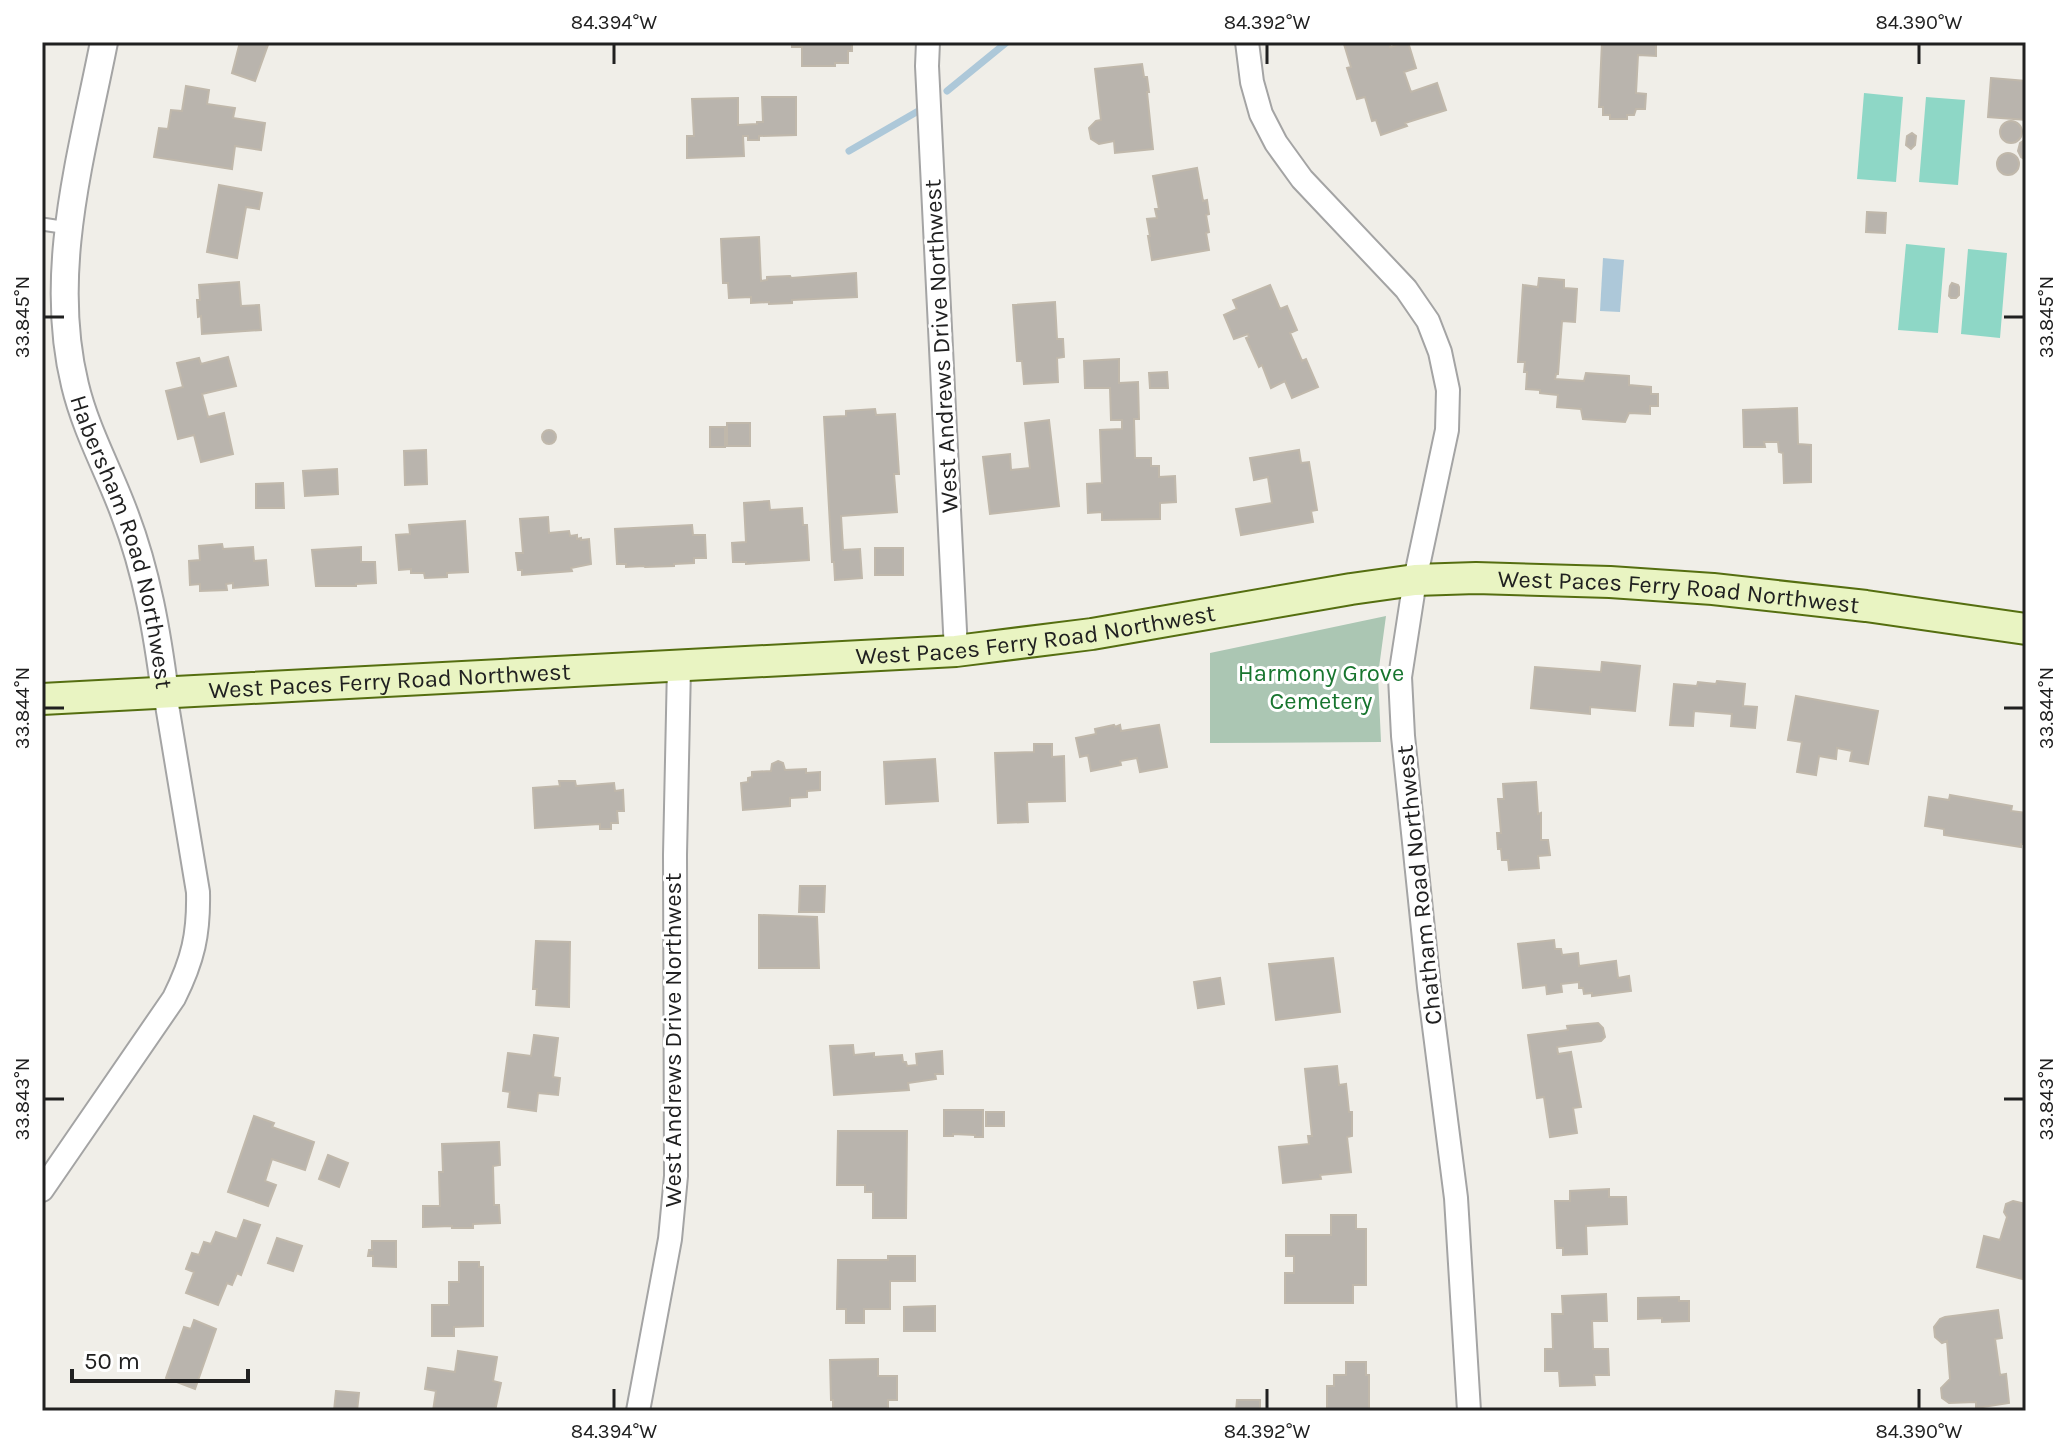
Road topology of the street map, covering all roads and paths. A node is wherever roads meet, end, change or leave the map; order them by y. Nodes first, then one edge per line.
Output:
1 (104, 42) edge
2 (928, 42) edge
3 (1247, 42) edge
4 (42, 224) edge
5 (69, 228) junction
6 (1415, 580) junction
7 (2026, 629) edge
8 (956, 651) junction
9 (679, 666) junction
10 (165, 693) junction
11 (42, 699) edge
12 (42, 1190) edge
13 (638, 1411) edge
14 (1469, 1411) edge

1 - 5 street, Habersham Road Northwest
2 - 8 street, West Andrews Drive Northwest
3 - 6 street, Chatham Road Northwest
4 - 5 lane
5 - 10 street, Habersham Road Northwest
6 - 7 main road, West Paces Ferry Road Northwest
6 - 8 main road, West Paces Ferry Road Northwest
6 - 14 street, Chatham Road Northwest
8 - 9 main road, West Paces Ferry Road Northwest
9 - 10 main road, West Paces Ferry Road Northwest
9 - 13 street, West Andrews Drive Northwest
10 - 11 main road, West Paces Ferry Road Northwest
10 - 12 street, Habersham Road Northwest

